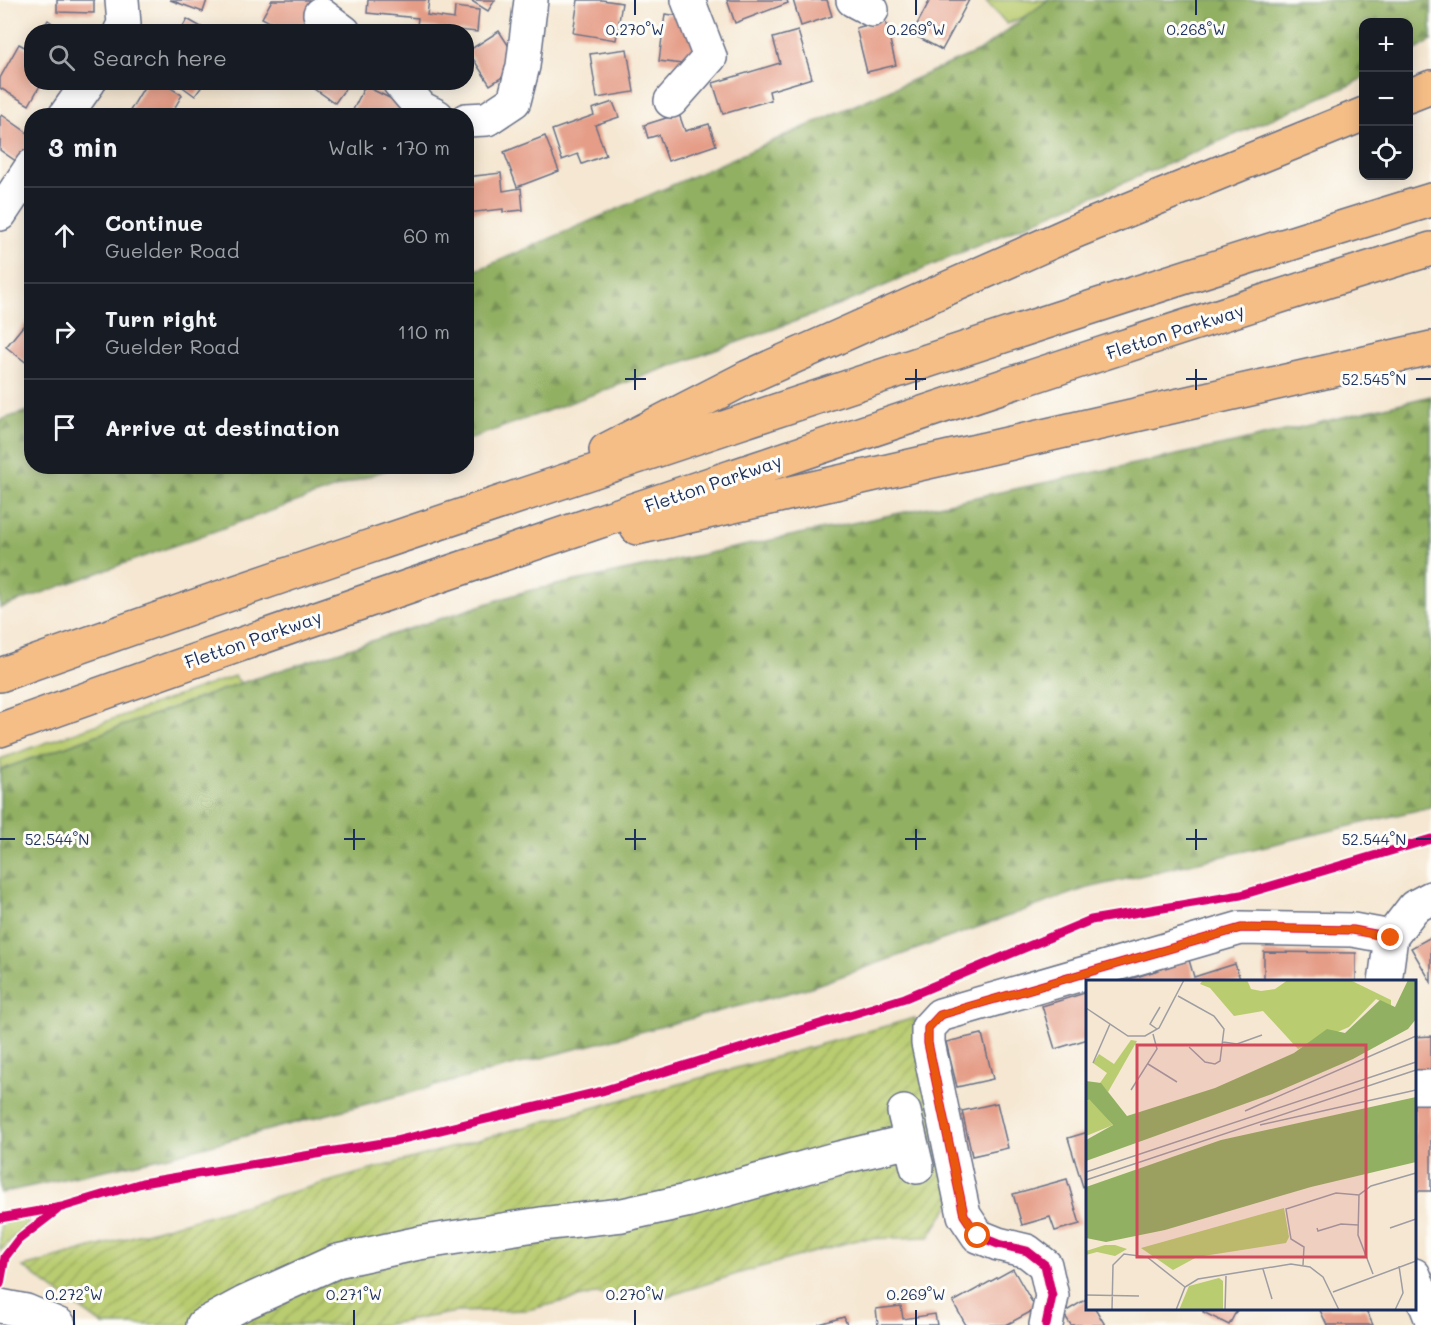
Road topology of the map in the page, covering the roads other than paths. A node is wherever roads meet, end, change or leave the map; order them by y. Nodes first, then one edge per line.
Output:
1 (122, 0) edge
2 (531, 0) edge
3 (688, 0) edge
4 (124, 24) edge
5 (1431, 87) edge
6 (83, 90) edge
7 (406, 90) edge
8 (1413, 94) edge
9 (671, 101) dead end
10 (71, 108) edge
11 (421, 108) edge
12 (1359, 116) edge
13 (474, 120) edge
14 (24, 178) edge
15 (1431, 200) edge
16 (0, 214) edge
17 (1431, 249) edge
18 (1431, 348) edge
19 (514, 498) junction
20 (443, 573) junction
21 (0, 675) edge
22 (0, 730) edge
23 (1431, 898) edge
24 (1391, 938) junction
25 (1385, 980) edge
26 (1416, 1086) edge
27 (1431, 1087) edge
28 (910, 1140) dead end
29 (1416, 1280) edge
30 (0, 1306) edge
31 (1431, 1318) edge
32 (59, 1325) edge
33 (203, 1325) edge
34 (1046, 1325) edge

1 - 4 street
2 - 13 street
3 - 9 street
5 - 8 highway
6 - 10 street
7 - 11 street
12 - 19 highway
14 - 16 street
15 - 19 highway
17 - 20 highway, Fletton Parkway
18 - 20 highway
19 - 21 highway
20 - 22 highway, Fletton Parkway
23 - 24 street
24 - 25 street
24 - 34 street
26 - 27 street
28 - 33 street
29 - 31 street
30 - 32 street

